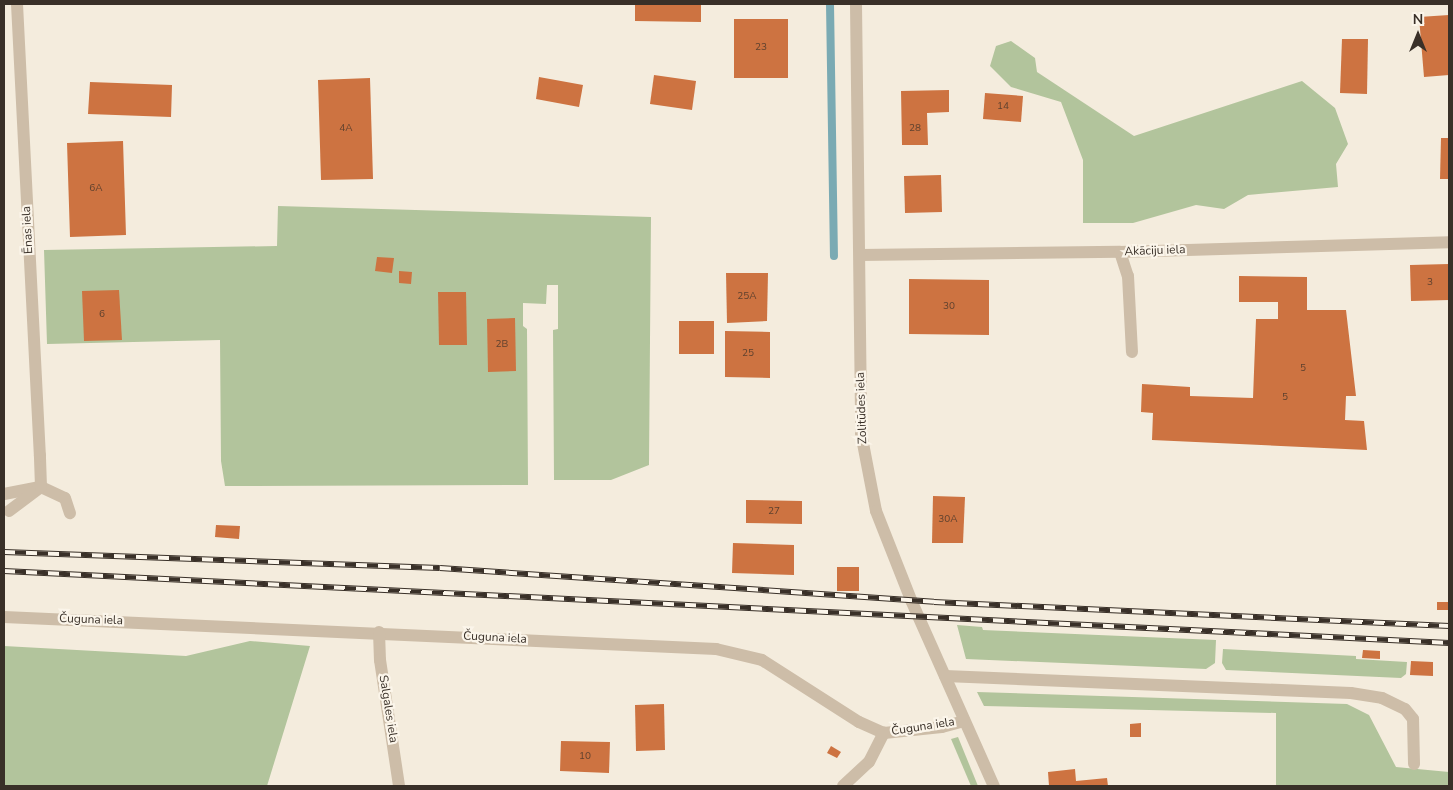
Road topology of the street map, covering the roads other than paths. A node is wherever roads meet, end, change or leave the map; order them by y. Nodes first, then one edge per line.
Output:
1 (17, 4) edge
2 (856, 4) edge
3 (1449, 242) edge
4 (1120, 252) junction
5 (860, 255) junction
6 (1132, 352) dead end
7 (42, 487) junction
8 (4, 494) edge
9 (9, 511) dead end
10 (70, 513) dead end
11 (4, 616) edge
12 (379, 632) junction
13 (945, 676) junction
14 (964, 720) junction
15 (884, 733) junction
16 (1414, 764) dead end
17 (399, 786) edge
18 (843, 786) edge
19 (994, 786) edge

1 - 7 street, Ēnas iela
2 - 5 street, Zolitūdes iela
3 - 4 street, Akāciju iela
4 - 5 street, Akāciju iela
4 - 6 street
5 - 13 street, Zolitūdes iela
7 - 8 street
7 - 9 street
7 - 10 street
11 - 12 street, Čuguna iela
12 - 15 street, Čuguna iela
12 - 17 street, Salgales iela
13 - 14 street, Zolitūdes iela
13 - 16 street
14 - 15 street, Čuguna iela
14 - 19 street, Zolitūdes iela
15 - 18 street

